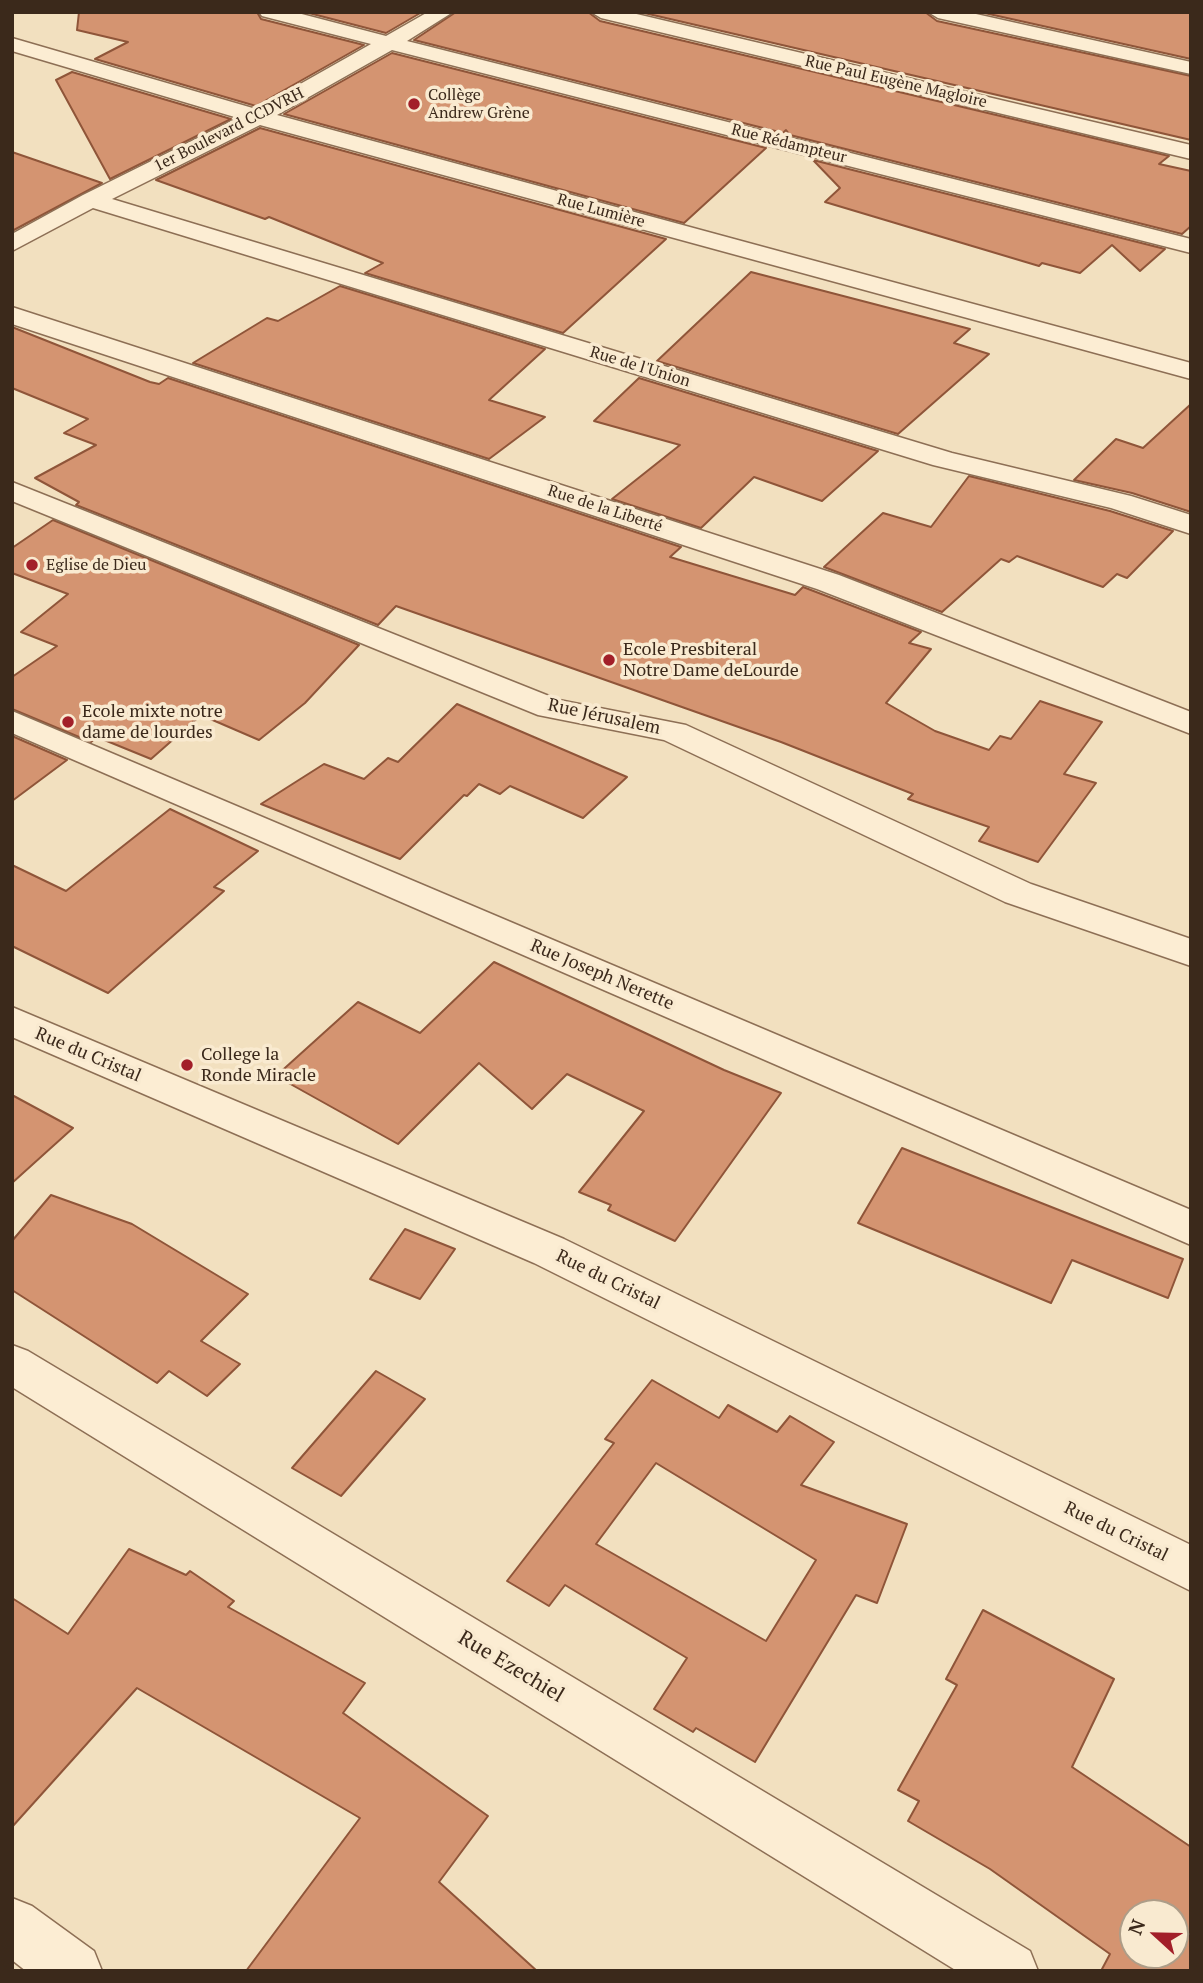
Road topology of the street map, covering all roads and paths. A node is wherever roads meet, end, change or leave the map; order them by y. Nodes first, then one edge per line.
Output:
1 (269, 12) edge
2 (443, 12) edge
3 (601, 12) edge
4 (938, 12) edge
5 (387, 44) junction
6 (17, 48) edge
7 (1191, 68) edge
8 (258, 117) junction
9 (1191, 152) edge
10 (92, 200) junction
11 (12, 244) edge
12 (1191, 246) edge
13 (12, 315) edge
14 (1191, 371) edge
15 (12, 491) edge
16 (1191, 525) edge
17 (12, 721) edge
18 (1191, 724) edge
19 (1191, 953) edge
20 (12, 1021) edge
21 (1191, 1228) edge
22 (12, 1364) edge
23 (1191, 1569) edge
24 (12, 1926) edge
25 (74, 1971) edge
26 (1010, 1971) edge

1 - 5 street, Rue Rédampteur
2 - 5 street, 1er Boulevard CCDVRH
3 - 9 street, Rue Paul Eugène Magloire
4 - 7 street
5 - 8 street, 1er Boulevard CCDVRH
5 - 12 street, Rue Rédampteur
6 - 8 street, Rue Lumière
8 - 10 street, 1er Boulevard CCDVRH
8 - 14 street, Rue Lumière
10 - 11 street, 1er Boulevard CCDVRH
10 - 16 street, Rue de l'Union
13 - 18 street, Rue de la Liberté
15 - 19 street, Rue Jérusalem
17 - 21 street, Rue Joseph Nerette
20 - 23 street, Rue du Cristal
22 - 26 street, Rue Ezechiel
24 - 25 street

